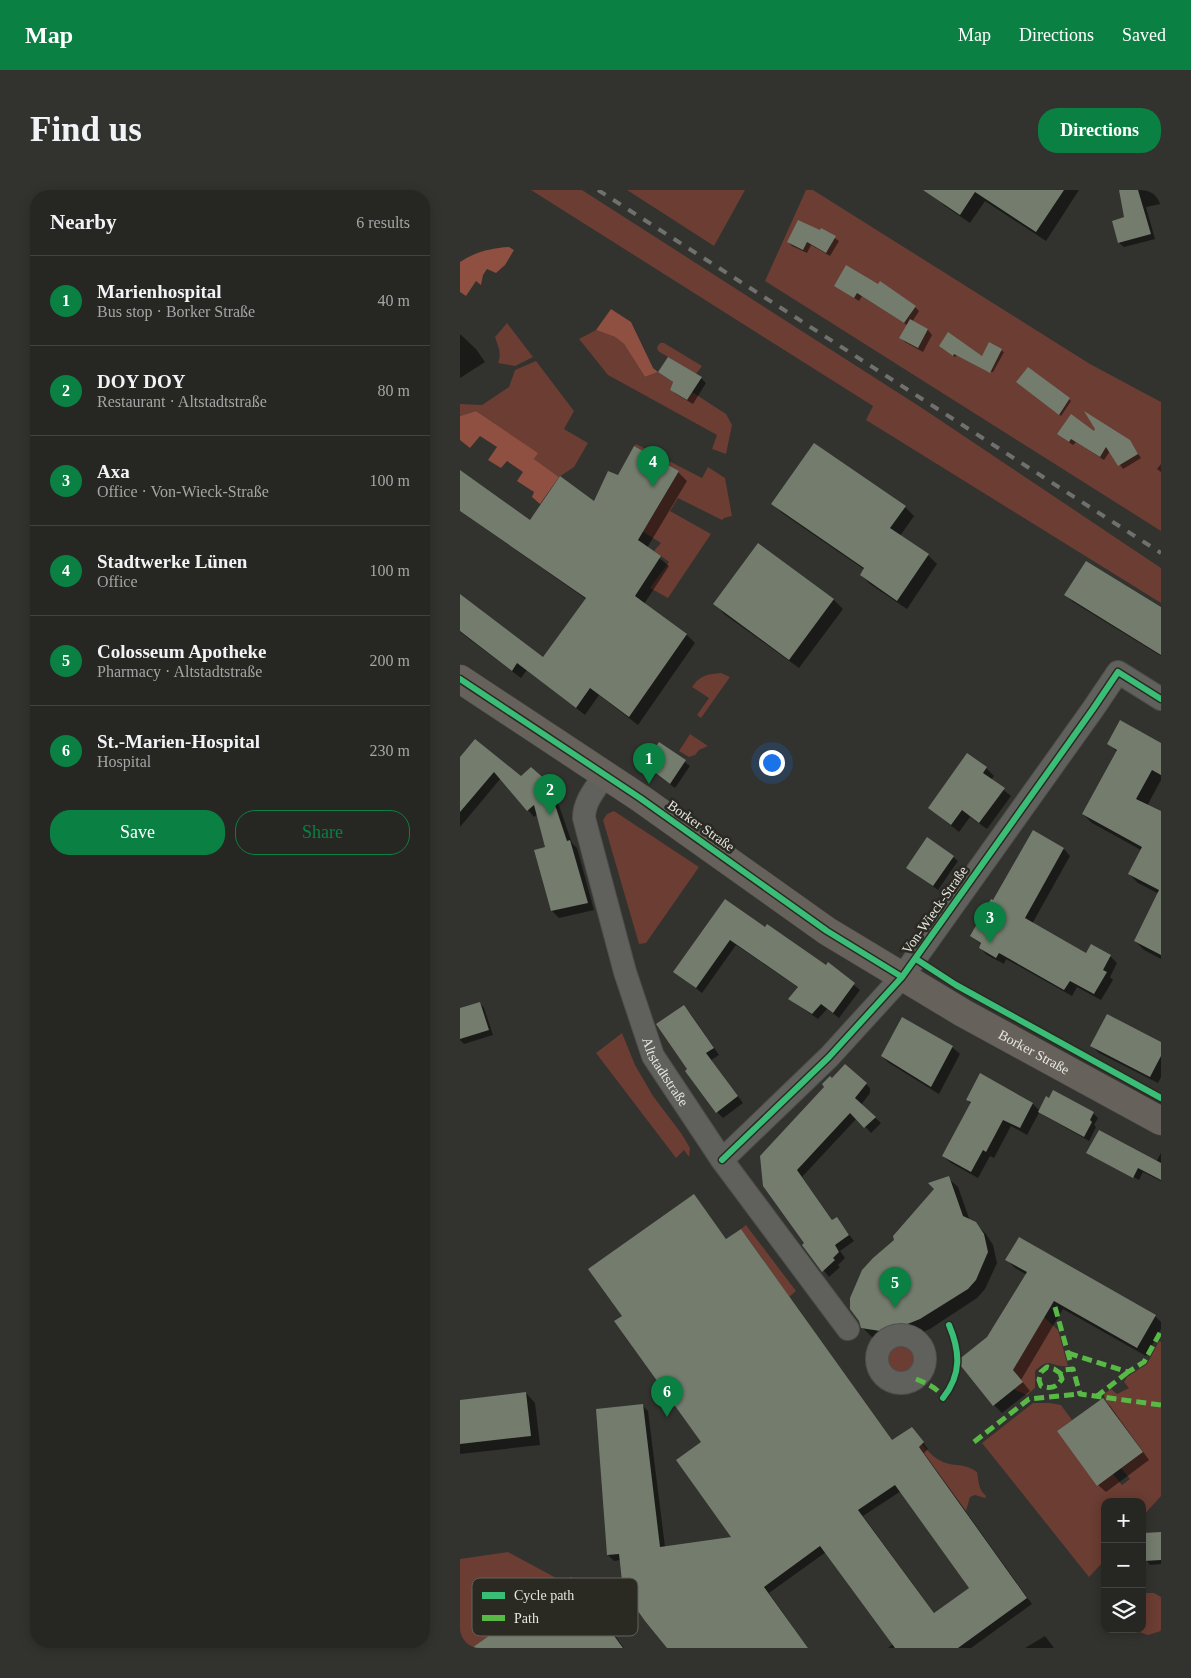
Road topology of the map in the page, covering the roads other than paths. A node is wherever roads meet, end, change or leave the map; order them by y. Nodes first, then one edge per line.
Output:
1 (460, 679) edge
2 (1161, 698) edge
3 (605, 775) junction
4 (902, 977) junction
5 (1161, 1121) edge
6 (722, 1160) junction
7 (878, 1352) dead end

1 - 3 main road, Borker Straße
2 - 4 street, Von-Wieck-Straße
3 - 4 main road, Borker Straße
3 - 6 street, Altstadtstraße
4 - 5 main road, Borker Straße
4 - 6 street, Von-Wieck-Straße
6 - 7 street, Altstadtstraße

